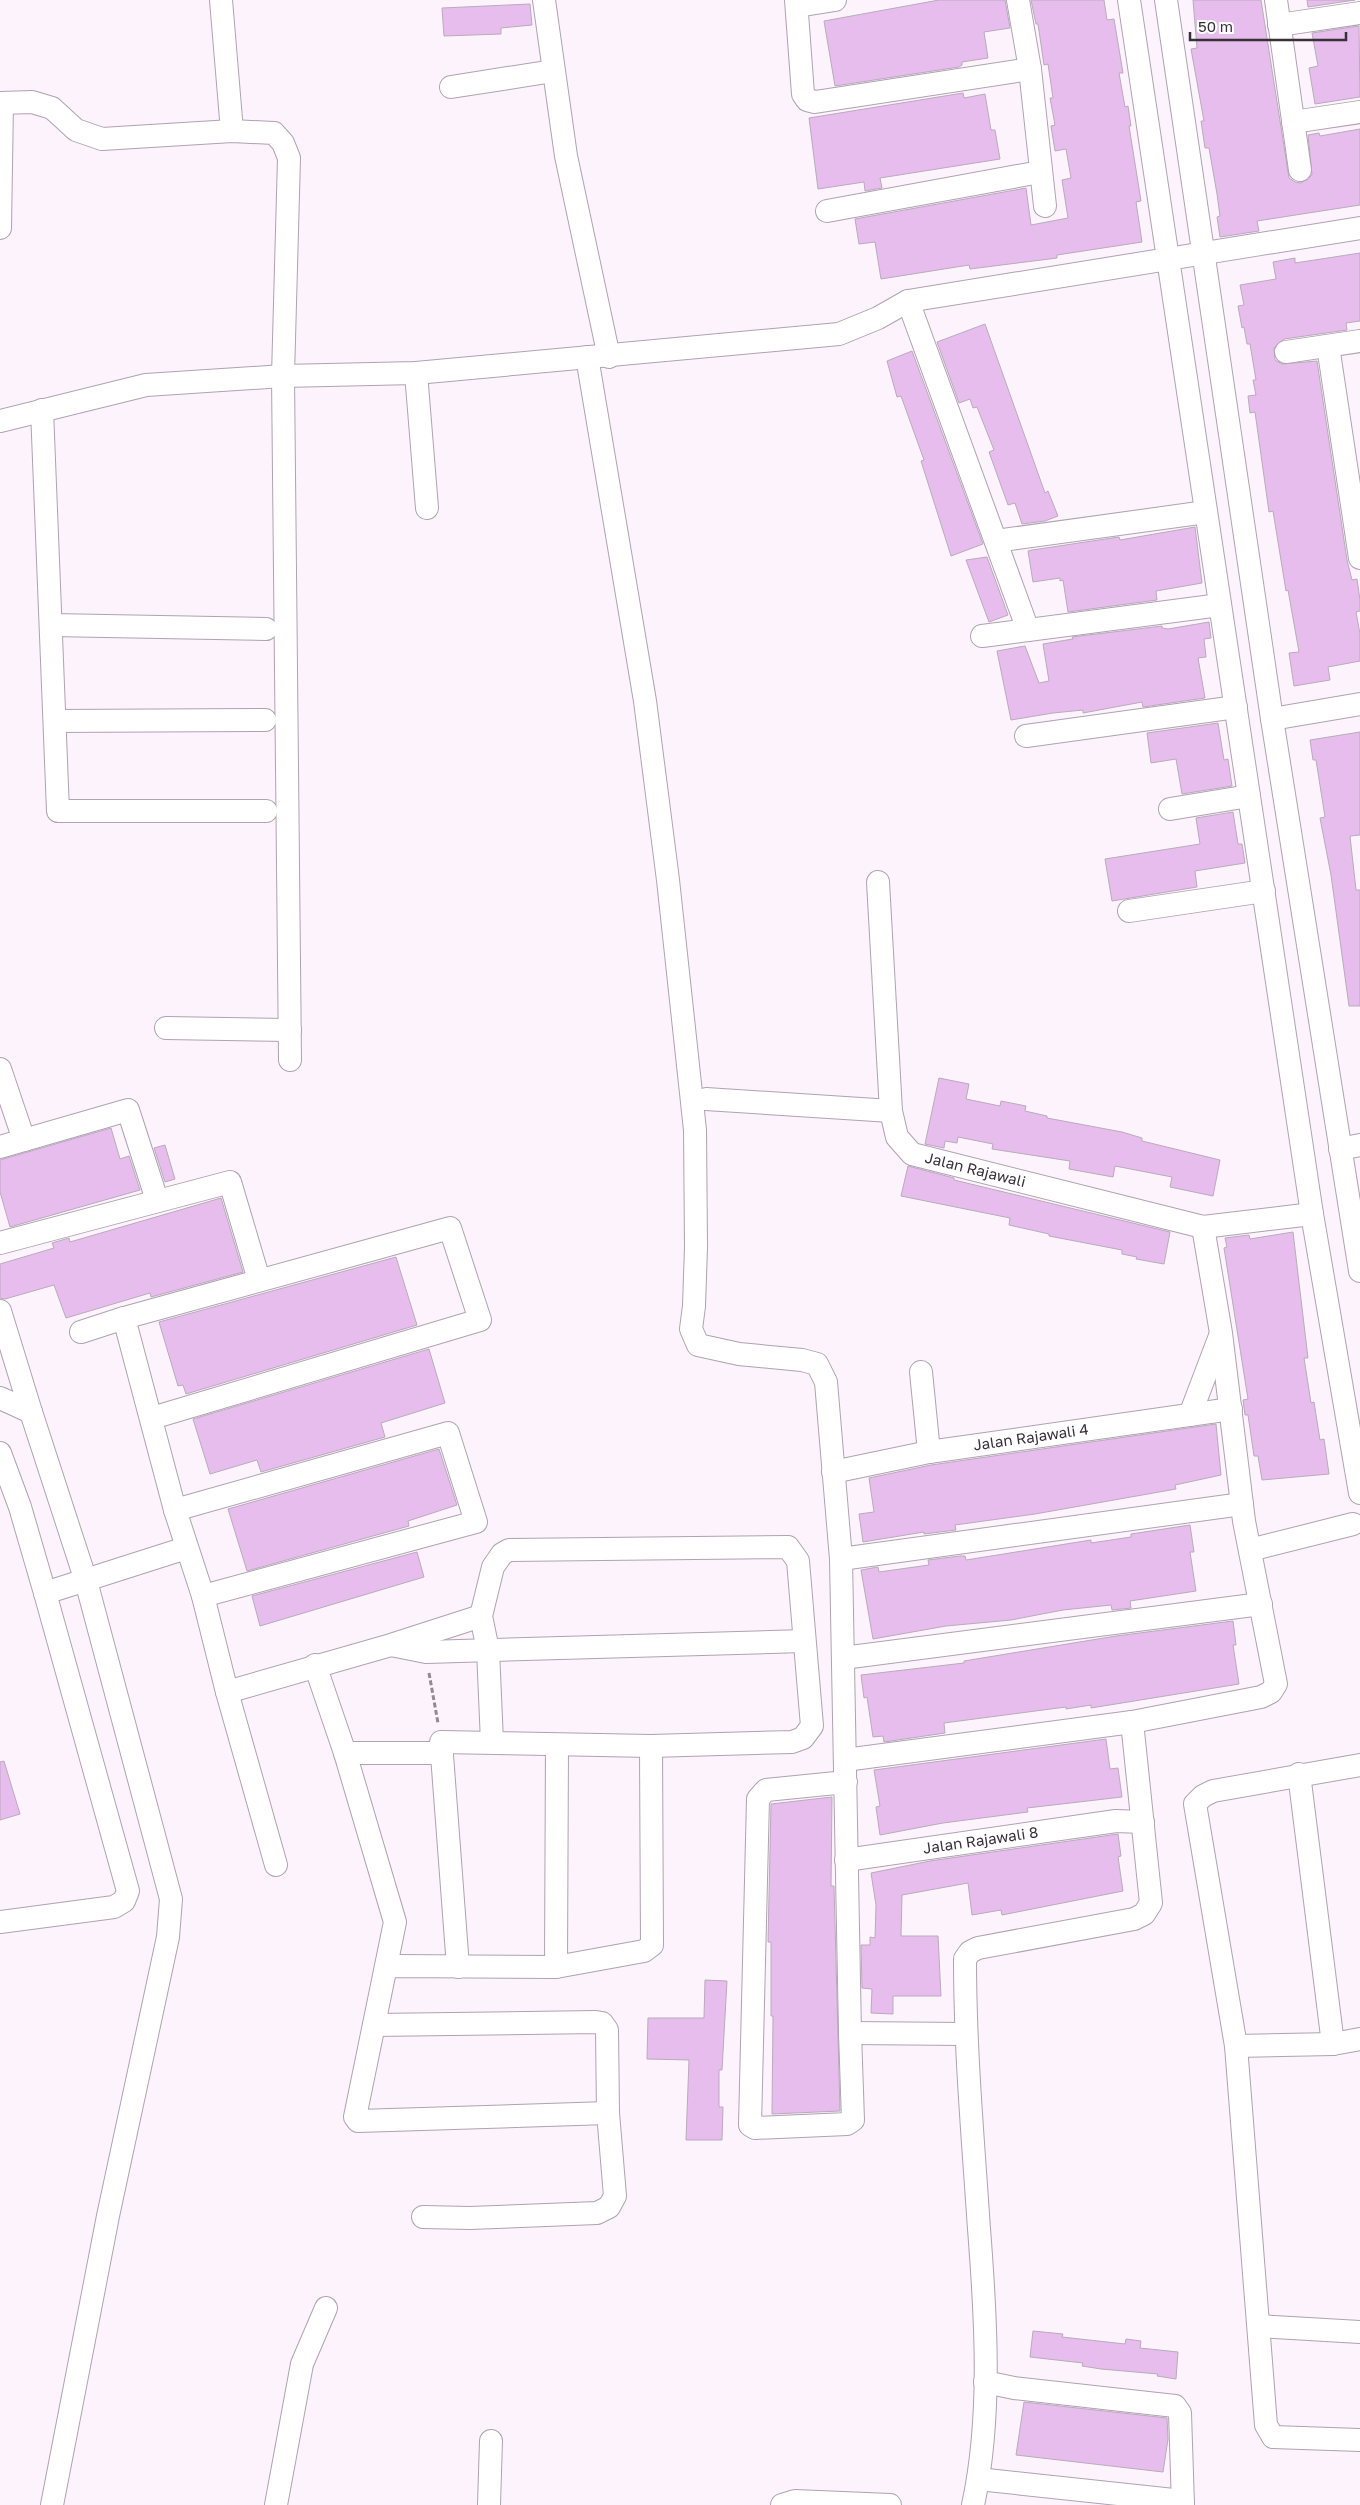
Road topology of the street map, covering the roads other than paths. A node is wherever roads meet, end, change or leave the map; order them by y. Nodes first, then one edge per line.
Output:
1 (221, 0) edge
2 (544, 0) edge
3 (835, 0) edge
4 (1018, 0) edge
5 (1128, 0) edge
6 (1166, 0) edge
7 (1276, 0) edge
8 (796, 3) edge
9 (1360, 13) edge
10 (1279, 25) junction
11 (1030, 69) junction
12 (554, 71) junction
13 (451, 86) dead end
14 (1, 103) edge
15 (1360, 112) edge
16 (1293, 122) junction
17 (232, 131) junction
18 (1300, 170) dead end
19 (1040, 172) junction
20 (1045, 206) dead end
21 (827, 212) dead end
22 (0, 228) edge
23 (1360, 228) edge
24 (1203, 253) junction
25 (1167, 258) junction
26 (908, 301) junction
27 (1360, 341) edge
28 (1328, 346) junction
29 (1286, 352) dead end
30 (598, 357) junction
31 (416, 373) junction
32 (283, 376) junction
33 (42, 410) junction
34 (0, 420) edge
35 (1351, 435) edge
36 (427, 508) dead end
37 (1206, 512) junction
38 (996, 540) junction
39 (1359, 545) edge
40 (1220, 605) junction
41 (51, 625) junction
42 (266, 629) dead end
43 (1028, 630) junction
44 (982, 636) dead end
45 (1360, 704) edge
46 (1236, 707) junction
47 (1272, 719) junction
48 (265, 720) dead end
49 (55, 721) junction
50 (1026, 736) dead end
51 (1249, 796) junction
52 (1170, 809) dead end
53 (266, 811) dead end
54 (878, 882) dead end
55 (1264, 891) junction
56 (1129, 911) dead end
57 (166, 1028) dead end
58 (290, 1030) junction
59 (290, 1060) dead end
60 (0, 1069) edge
61 (706, 1100) dead end
62 (891, 1111) junction
63 (24, 1140) junction
64 (0, 1147) edge
65 (1350, 1147) edge
66 (158, 1200) junction
67 (1312, 1214) junction
68 (1204, 1227) junction
69 (0, 1243) edge
70 (1360, 1271) edge
71 (259, 1280) junction
72 (0, 1311) edge
73 (124, 1318) junction
74 (81, 1332) dead end
75 (1221, 1333) junction
76 (8, 1364) edge
77 (921, 1372) dead end
78 (0, 1398) edge
79 (1231, 1409) junction
80 (31, 1412) junction
81 (1190, 1415) junction
82 (152, 1418) junction
83 (929, 1452) junction
84 (0, 1453) edge
85 (833, 1472) junction
86 (1360, 1493) edge
87 (1360, 1502) edge
88 (1242, 1504) junction
89 (175, 1510) junction
90 (1357, 1531) edge
91 (186, 1548) junction
92 (1250, 1550) junction
93 (841, 1559) junction
94 (82, 1582) junction
95 (50, 1591) junction
96 (203, 1596) junction
97 (1261, 1604) junction
98 (481, 1616) junction
99 (804, 1641) junction
100 (391, 1645) junction
101 (488, 1650) junction
102 (843, 1658) junction
103 (315, 1665) junction
104 (227, 1692) junction
105 (1132, 1722) junction
106 (492, 1742) junction
107 (557, 1745) junction
108 (651, 1746) junction
109 (441, 1748) junction
110 (345, 1753) junction
111 (1360, 1764) edge
112 (845, 1771) junction
113 (1299, 1774) junction
114 (1143, 1822) junction
115 (846, 1860) junction
116 (276, 1864) dead end
117 (0, 1922) edge
118 (458, 1967) junction
119 (556, 1967) junction
120 (387, 1969) junction
121 (374, 2026) junction
122 (850, 2033) junction
123 (965, 2034) junction
124 (1360, 2039) edge
125 (1332, 2044) junction
126 (1236, 2046) junction
127 (608, 2113) junction
128 (424, 2218) dead end
129 (326, 2308) dead end
130 (1259, 2326) junction
131 (1360, 2332) edge
132 (985, 2382) junction
133 (1360, 2440) edge
134 (490, 2441) dead end
135 (978, 2479) junction
136 (1183, 2503) edge
137 (52, 2505) edge
138 (276, 2505) edge
139 (489, 2505) edge
140 (782, 2505) edge
141 (890, 2505) edge
142 (973, 2505) edge

1 - 17 street
2 - 12 street
3 - 8 street
4 - 11 street
5 - 25 street
6 - 24 street
7 - 10 street
8 - 11 street
9 - 10 street
10 - 16 street
11 - 19 street
12 - 13 street
12 - 30 street
14 - 17 street
14 - 22 street
15 - 16 street
16 - 18 street
17 - 32 street
19 - 20 street
19 - 21 street
23 - 24 street
24 - 25 street
24 - 47 street
25 - 26 street
25 - 37 street
26 - 30 street
26 - 38 street
27 - 28 street
28 - 29 street
28 - 35 street
30 - 31 street
30 - 85 street
31 - 32 street
31 - 36 street
32 - 33 street
32 - 58 street
33 - 34 street
33 - 41 street
35 - 39 street
37 - 38 street
37 - 40 street
38 - 43 street
40 - 43 street
40 - 46 street
41 - 42 street
41 - 49 street
43 - 44 street
45 - 47 street
46 - 50 street
46 - 51 street
47 - 65 street
48 - 49 street
49 - 53 street
51 - 52 street
51 - 55 street
54 - 62 street, Jalan Rajawali
55 - 56 street
55 - 67 street
57 - 58 street
58 - 59 street
60 - 63 street
61 - 62 street
62 - 68 street, Jalan Rajawali
63 - 64 street
63 - 66 street
65 - 70 street
66 - 69 street
66 - 71 street
67 - 68 street, Jalan Rajawali
67 - 86 street
68 - 75 street
71 - 73 street
71 - 82 street
72 - 76 street
73 - 74 street
73 - 82 street
75 - 79 street
75 - 81 street
76 - 80 street
77 - 83 street
78 - 80 street
79 - 81 street, Jalan Rajawali 4
79 - 88 street
80 - 94 street
81 - 83 street, Jalan Rajawali 4
82 - 89 street
83 - 85 street, Jalan Rajawali 4
84 - 95 street
85 - 93 street
87 - 90 street
88 - 92 street
88 - 93 street
89 - 91 street
89 - 96 street
90 - 92 street
91 - 94 street
91 - 96 street
92 - 97 street
93 - 102 street
94 - 95 street
94 - 137 street
95 - 117 street
96 - 104 street
97 - 102 street
97 - 105 street
98 - 99 street
98 - 100 street
98 - 101 street
99 - 101 street
99 - 108 street
100 - 101 street
100 - 103 street
101 - 106 street
102 - 112 street
103 - 104 street
103 - 110 street
104 - 116 street
105 - 112 street
105 - 114 street
106 - 107 street
106 - 109 street
107 - 108 street
107 - 119 street
108 - 119 street
109 - 110 street
109 - 118 street
110 - 120 street
111 - 113 street
112 - 115 street
112 - 122 street
113 - 125 street
113 - 126 street
114 - 115 street, Jalan Rajawali 8
114 - 123 street
115 - 122 street
118 - 119 street
118 - 120 street
120 - 121 street
121 - 127 street
121 - 127 street
122 - 123 street
123 - 132 street
124 - 125 street
125 - 126 street
126 - 130 street
127 - 128 street
129 - 138 street
130 - 131 street
130 - 133 street
132 - 135 street
132 - 136 street
134 - 139 street
135 - 136 street
135 - 142 street
140 - 141 street

